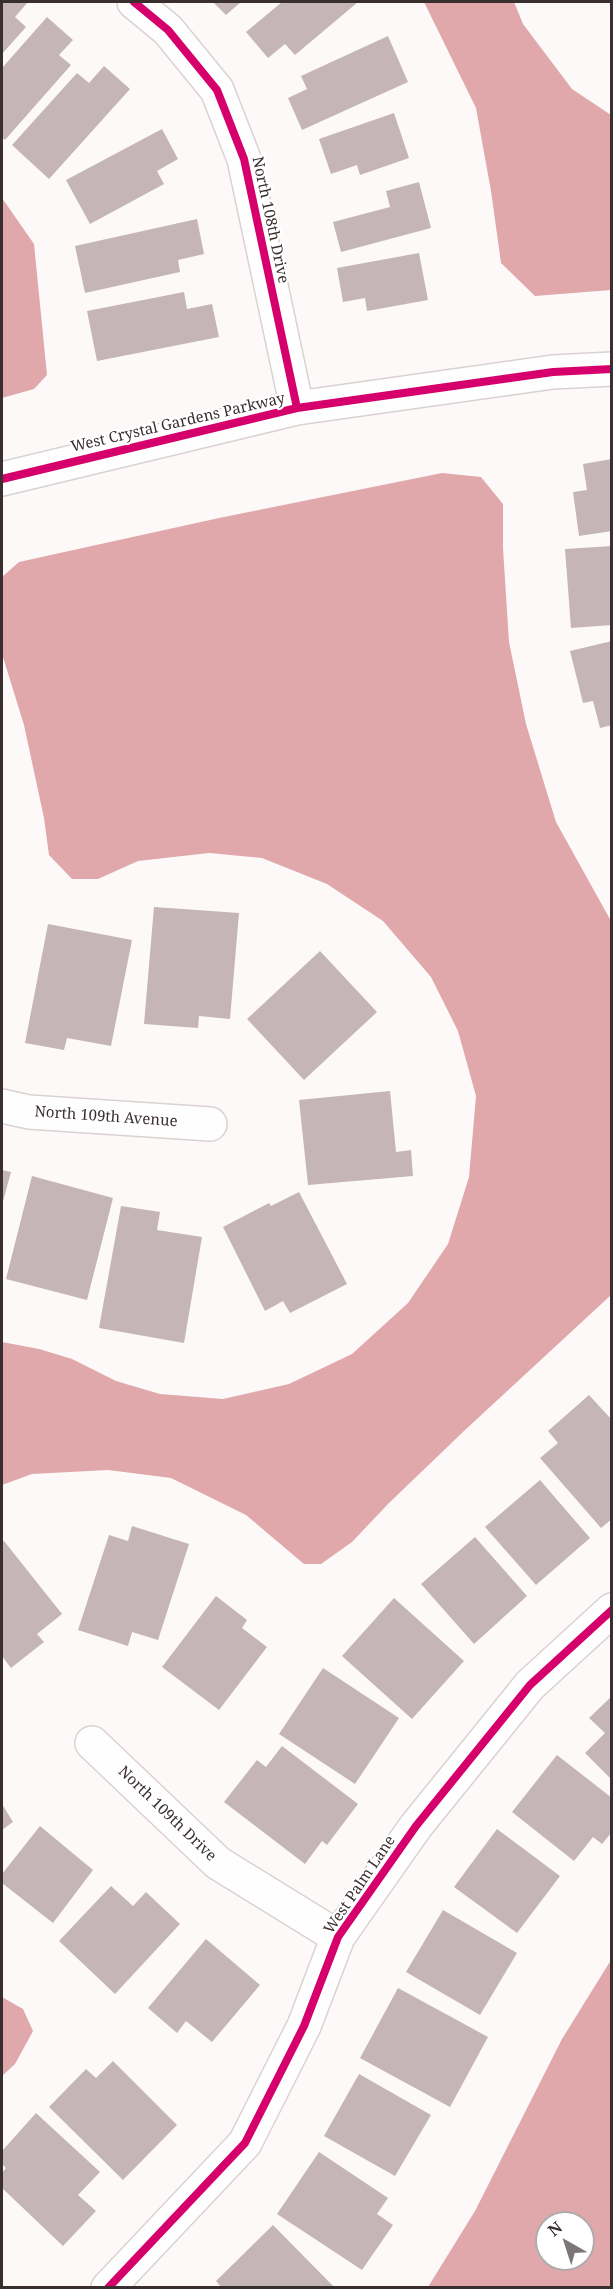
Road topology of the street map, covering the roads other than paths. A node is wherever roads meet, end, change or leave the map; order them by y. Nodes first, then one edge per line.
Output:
1 (134, 2) edge
2 (612, 369) edge
3 (297, 408) junction
4 (2, 479) edge
5 (2, 1106) edge
6 (210, 1124) dead end
7 (612, 1610) edge
8 (92, 1743) dead end
9 (338, 1937) junction
10 (108, 2288) edge

1 - 3 street, North 108th Drive
2 - 3 street, West Crystal Gardens Parkway
3 - 4 street, West Crystal Gardens Parkway
5 - 6 street, North 109th Avenue
7 - 9 street, West Palm Lane
8 - 9 street, North 109th Drive
9 - 10 street, West Palm Lane

